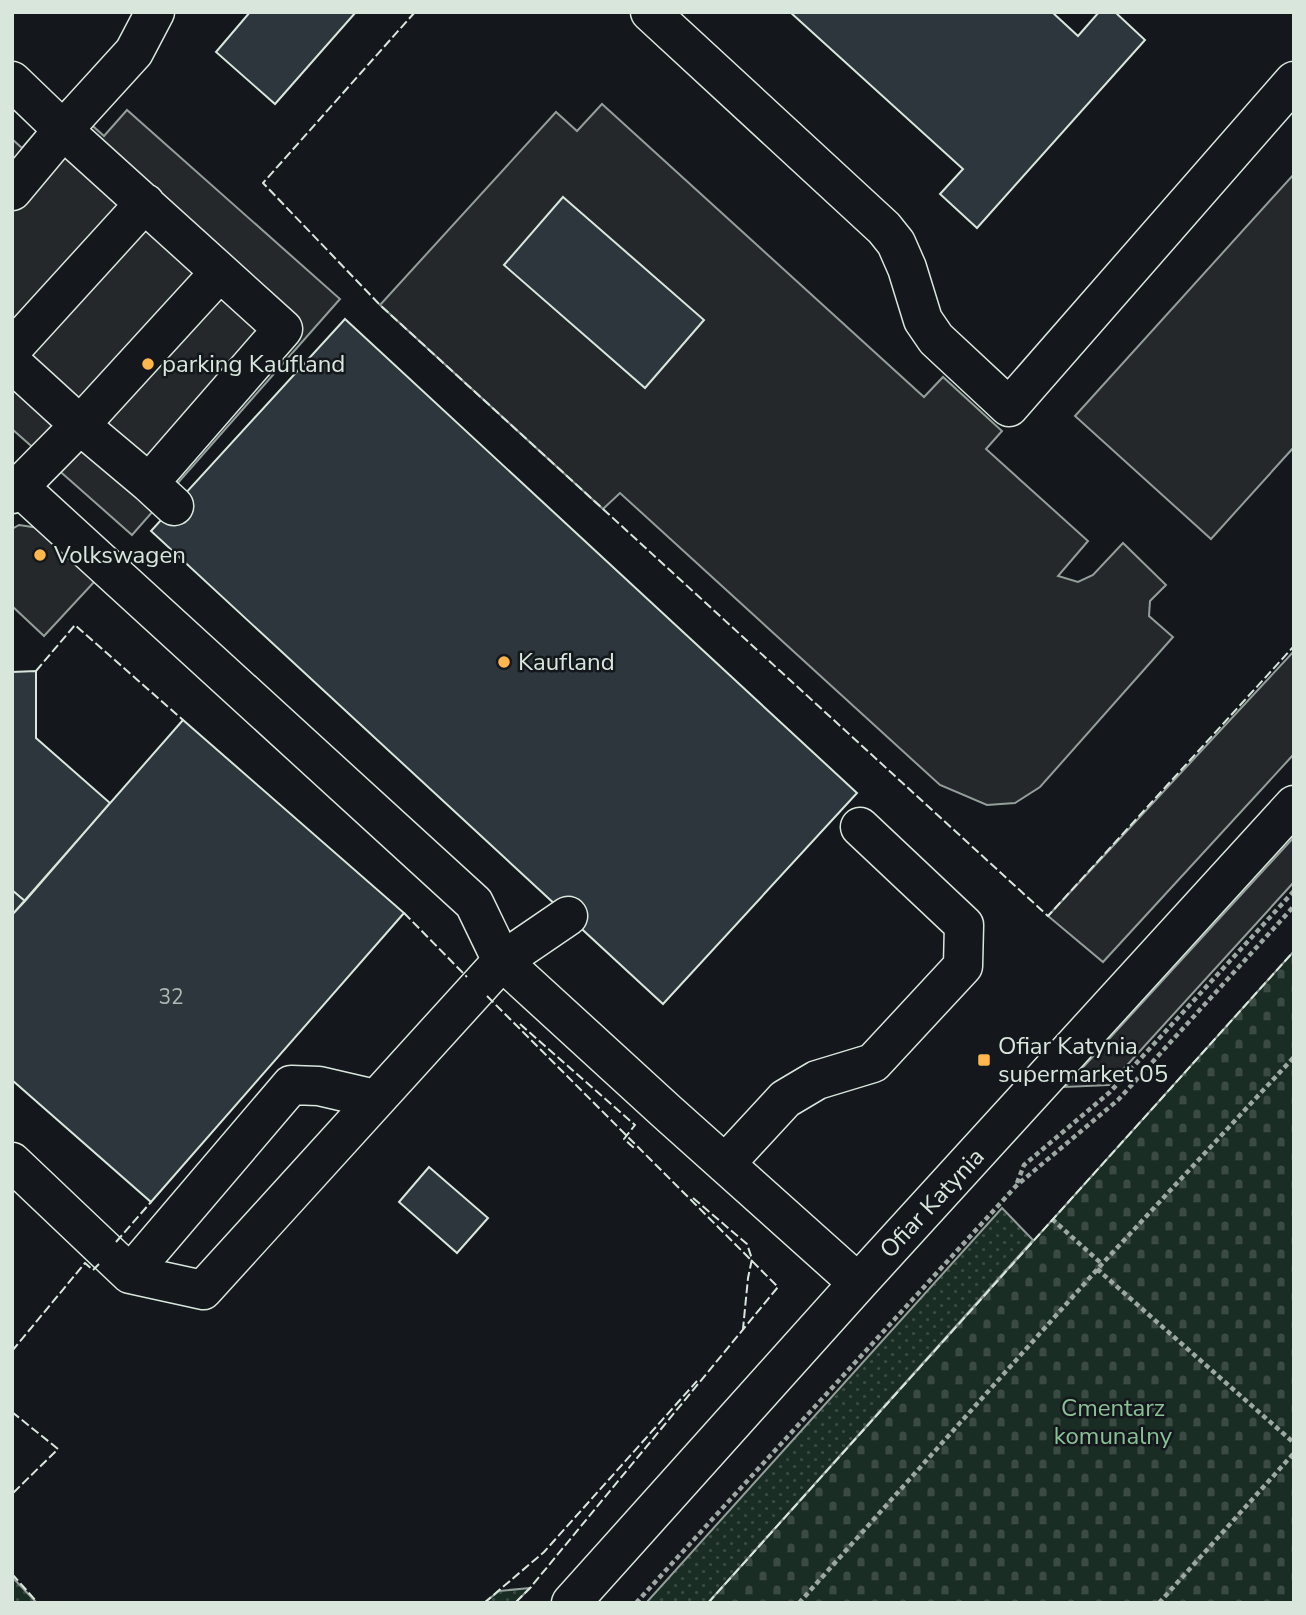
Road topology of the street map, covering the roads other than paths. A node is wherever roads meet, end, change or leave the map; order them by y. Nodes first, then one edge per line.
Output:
1 (155, 12) edge
2 (650, 12) edge
3 (1294, 81) edge
4 (12, 82) edge
5 (63, 130) junction
6 (12, 191) edge
7 (145, 203) junction
8 (220, 272) junction
9 (12, 349) edge
10 (12, 363) edge
11 (80, 425) junction
12 (15, 491) edge
13 (1294, 804) edge
14 (860, 827) dead end
15 (568, 916) dead end
16 (502, 961) junction
17 (375, 1100) junction
18 (12, 1163) edge
19 (725, 1164) junction
20 (130, 1274) junction
21 (858, 1283) junction
22 (571, 1603) edge

1 - 5 street
2 - 3 street
4 - 5 street
5 - 6 street
5 - 7 street
7 - 8 street
7 - 9 street
8 - 11 street
8 - 11 street
10 - 11 street
11 - 12 street
12 - 16 street
13 - 21 street, Ofiar Katynia
14 - 19 street
15 - 16 street
16 - 17 street
16 - 19 street
17 - 20 street
17 - 20 street
18 - 20 street
19 - 21 street
21 - 22 street, Ofiar Katynia

